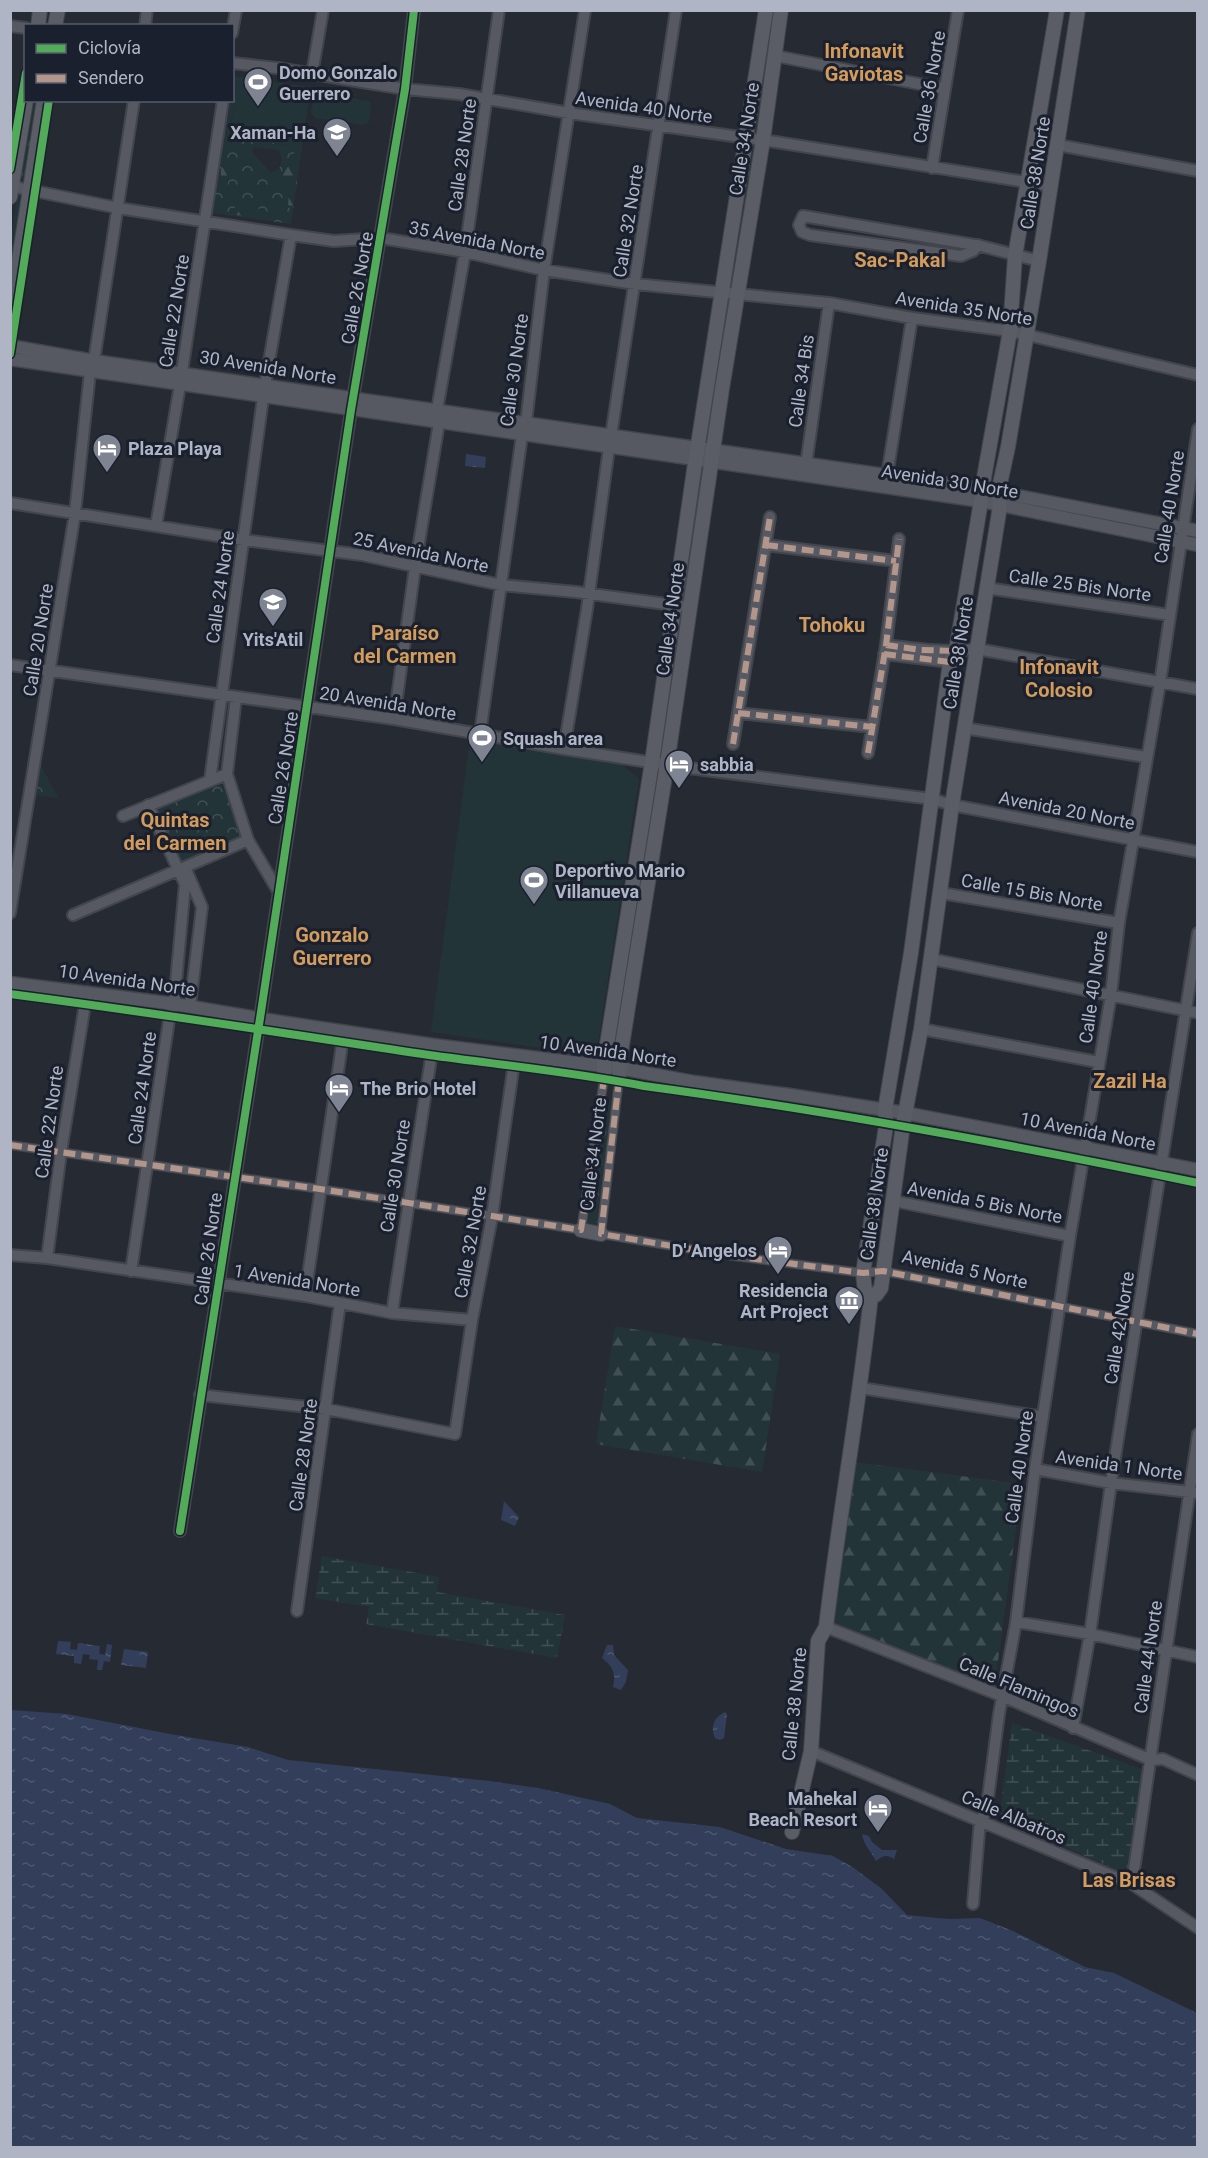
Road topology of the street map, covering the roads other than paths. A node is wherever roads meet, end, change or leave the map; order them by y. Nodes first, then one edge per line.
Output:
1 (323, 10) edge
2 (414, 10) edge
3 (499, 10) edge
4 (585, 10) edge
5 (676, 10) edge
6 (766, 10) edge
7 (781, 10) edge
8 (958, 10) edge
9 (1057, 10) edge
10 (1078, 10) edge
11 (776, 56) junction
12 (234, 63) edge
13 (312, 74) junction
14 (405, 88) junction
15 (945, 89) junction
16 (486, 98) junction
17 (26, 102) edge
18 (44, 102) edge
19 (134, 102) edge
20 (223, 102) edge
21 (569, 113) junction
22 (659, 126) junction
23 (747, 138) junction
24 (763, 140) junction
25 (1058, 145) junction
26 (932, 168) junction
27 (1197, 171) edge
28 (1028, 182) junction
29 (1051, 186) junction
30 (30, 188) junction
31 (11, 190) edge
32 (118, 208) junction
33 (204, 221) junction
34 (291, 235) junction
35 (381, 238) junction
36 (978, 245) junction
37 (465, 252) junction
38 (1015, 256) junction
39 (1039, 261) junction
40 (544, 270) junction
41 (635, 284) junction
42 (723, 293) junction
43 (737, 295) junction
44 (829, 303) junction
45 (10, 316) edge
46 (912, 318) junction
47 (1010, 331) junction
48 (1026, 333) junction
49 (10, 346) edge
50 (10, 359) edge
51 (92, 367) junction
52 (1197, 375) edge
53 (181, 379) junction
54 (266, 385) junction
55 (263, 398) junction
56 (352, 404) junction
57 (437, 410) junction
58 (439, 423) junction
59 (524, 429) junction
60 (1197, 429) edge
61 (610, 442) junction
62 (697, 454) junction
63 (712, 456) junction
64 (806, 465) junction
65 (886, 476) junction
66 (982, 495) junction
67 (999, 500) junction
68 (10, 503) edge
69 (75, 513) junction
70 (770, 517) dead end
71 (156, 526) junction
72 (1183, 528) junction
73 (1197, 531) edge
74 (899, 539) dead end
75 (244, 540) junction
76 (1181, 542) junction
77 (766, 545) junction
78 (1197, 545) edge
79 (330, 550) junction
80 (896, 561) junction
81 (415, 567) junction
82 (501, 585) junction
83 (986, 588) junction
84 (588, 593) junction
85 (674, 606) junction
86 (690, 607) junction
87 (1170, 615) junction
88 (885, 649) junction
89 (977, 649) junction
90 (953, 656) junction
91 (10, 665) edge
92 (50, 671) junction
93 (1160, 683) junction
94 (1197, 689) edge
95 (221, 694) junction
96 (236, 697) junction
97 (308, 707) junction
98 (738, 713) junction
99 (394, 720) junction
100 (872, 727) junction
101 (964, 728) junction
102 (480, 734) junction
103 (733, 744) dead end
104 (564, 749) junction
105 (868, 753) dead end
106 (1146, 758) junction
107 (652, 762) junction
108 (667, 764) junction
109 (227, 774) junction
110 (210, 780) junction
111 (932, 799) junction
112 (148, 805) junction
113 (952, 805) junction
114 (123, 816) dead end
115 (1134, 839) junction
116 (248, 840) junction
117 (15, 850) edge
118 (1197, 852) edge
119 (182, 869) junction
120 (278, 891) junction
121 (940, 893) junction
122 (636, 909) junction
123 (10, 913) edge
124 (73, 915) dead end
125 (1119, 923) junction
126 (1197, 933) edge
127 (911, 953) junction
128 (931, 959) junction
129 (10, 983) edge
130 (87, 992) junction
131 (1111, 995) junction
132 (174, 1004) junction
133 (190, 1006) junction
134 (1186, 1010) junction
135 (1197, 1013) edge
136 (260, 1019) junction
137 (921, 1029) junction
138 (344, 1031) junction
139 (433, 1045) junction
140 (515, 1056) junction
141 (1098, 1062) junction
142 (604, 1073) junction
143 (619, 1074) junction
144 (885, 1110) junction
145 (905, 1113) junction
146 (10, 1145) edge
147 (61, 1152) junction
148 (1084, 1154) junction
149 (1162, 1164) junction
150 (148, 1165) junction
151 (1197, 1170) edge
152 (234, 1177) junction
153 (320, 1189) junction
154 (894, 1201) junction
155 (407, 1203) junction
156 (492, 1217) junction
157 (581, 1230) junction
158 (601, 1234) junction
159 (1070, 1236) junction
160 (10, 1254) edge
161 (47, 1258) junction
162 (131, 1270) junction
163 (883, 1271) junction
164 (863, 1273) junction
165 (219, 1284) junction
166 (305, 1296) junction
167 (871, 1296) junction
168 (340, 1303) junction
169 (1060, 1308) junction
170 (392, 1313) junction
171 (472, 1320) junction
172 (1136, 1323) junction
173 (1197, 1334) edge
174 (861, 1388) junction
175 (200, 1395) junction
176 (326, 1409) junction
177 (1043, 1417) junction
178 (1197, 1434) edge
179 (1035, 1469) junction
180 (1111, 1483) junction
181 (1193, 1492) edge
182 (180, 1531) dead end
183 (297, 1611) dead end
184 (1016, 1622) junction
185 (826, 1627) junction
186 (1090, 1634) junction
187 (1165, 1651) junction
188 (1197, 1657) edge
189 (1002, 1696) junction
190 (1073, 1728) junction
191 (811, 1751) junction
192 (1152, 1760) junction
193 (1197, 1775) edge
194 (980, 1820) junction
195 (792, 1832) dead end
196 (1132, 1884) junction
197 (973, 1904) dead end
198 (1197, 1928) edge

1 - 13 street
2 - 14 street, Calle 26 Norte
3 - 16 street, Calle 28 Norte
4 - 21 street, Calle 30 Norte
5 - 22 street, Calle 32 Norte
6 - 23 main road, Calle 34 Norte
7 - 11 main road, Calle 34 Norte
8 - 15 street, Calle 36 Norte
9 - 28 main road, Calle 38 Norte
10 - 25 main road, Calle 38 Norte
11 - 15 street
11 - 24 main road, Calle 34 Norte
12 - 13 street, Avenida 40 Norte
13 - 14 street, Avenida 40 Norte
14 - 16 street, Avenida 40 Norte
14 - 35 street, Calle 26 Norte
15 - 26 street, Calle 36 Norte
16 - 21 street, Avenida 40 Norte
16 - 37 street, Calle 28 Norte
17 - 31 main road
18 - 30 main road
19 - 32 street, Calle 20 Norte
20 - 33 street, Calle 22 Norte
21 - 22 street, Avenida 40 Norte
21 - 40 street, Calle 30 Norte
22 - 23 street, Avenida 40 Norte
22 - 41 street, Calle 32 Norte
23 - 24 street, Avenida 40 Norte
23 - 42 main road, Calle 34 Norte
24 - 26 street, Avenida 40 Norte
24 - 43 main road, Calle 34 Norte
25 - 27 street
25 - 29 main road, Calle 38 Norte
26 - 28 street, Avenida 40 Norte
28 - 29 street, Avenida 40 Norte
28 - 38 main road, Calle 38 Norte
29 - 39 main road, Calle 38 Norte
30 - 31 street, 35 Avenida Norte
30 - 32 street, 35 Avenida Norte
30 - 45 main road
32 - 33 street, 35 Avenida Norte
32 - 51 street, Calle 20 Norte
33 - 34 street, 35 Avenida Norte
33 - 53 street, Calle 22 Norte
34 - 35 street, 35 Avenida Norte
34 - 54 street
35 - 37 street, 35 Avenida Norte
35 - 56 street, Calle 26 Norte
36 - 36 street
36 - 38 street
37 - 40 street, 35 Avenida Norte
37 - 57 street, Calle 28 Norte
38 - 39 street
38 - 47 main road, Calle 38 Norte
39 - 48 main road, Calle 38 Norte
40 - 41 street, 35 Avenida Norte
40 - 59 street, Calle 30 Norte
41 - 42 street, 35 Avenida Norte
41 - 61 street, Calle 32 Norte
42 - 43 street, Avenida 35 Norte
42 - 62 main road, Calle 34 Norte
43 - 44 street, Avenida 35 Norte
43 - 63 main road, Calle 34 Norte
44 - 46 street, Avenida 35 Norte
44 - 64 street, Calle 34 Bis
46 - 47 street, Avenida 35 Norte
46 - 65 street
47 - 48 street, Avenida 35 Norte
47 - 66 main road, Calle 38 Norte
48 - 52 street, Avenida 35 Norte
48 - 67 main road, Calle 38 Norte
49 - 51 street, 30 Avenida Norte
50 - 51 street, 30 Avenida Norte
51 - 53 street, 30 Avenida Norte
51 - 69 street, Calle 20 Norte
53 - 54 street, 30 Avenida Norte
53 - 55 street, 30 Avenida Norte
53 - 71 street, Calle 22 Norte
54 - 56 street, 30 Avenida Norte
55 - 56 street, 30 Avenida Norte
55 - 75 street, Calle 24 Norte
56 - 57 street, 30 Avenida Norte
56 - 58 street, 30 Avenida Norte
56 - 79 street, Calle 26 Norte
57 - 59 street, 30 Avenida Norte
58 - 59 street
58 - 81 street
59 - 61 street
59 - 82 street, Calle 30 Norte
60 - 72 street, Calle 40 Norte
61 - 62 street
61 - 84 street, Calle 32 Norte
62 - 63 street, Avenida 30 Norte
62 - 85 main road, Calle 34 Norte
63 - 64 street, Avenida 30 Norte
63 - 66 street, Avenida 30 Norte
63 - 86 main road, Calle 34 Norte
64 - 65 street, Avenida 30 Norte
65 - 66 street, Avenida 30 Norte
66 - 67 street, Avenida 30 Norte
66 - 90 main road, Calle 38 Norte
67 - 72 street, Avenida 30 Norte
67 - 76 street, Avenida 30 Norte
67 - 83 main road, Calle 38 Norte
68 - 69 street, 25 Avenida Norte
69 - 71 street, 25 Avenida Norte
69 - 92 street, Calle 20 Norte
70 - 77 street
71 - 75 street, 25 Avenida Norte
72 - 73 street, Avenida 30 Norte
72 - 76 street, Calle 40 Norte
74 - 80 street
75 - 79 street, 25 Avenida Norte
75 - 95 street, Calle 24 Norte
76 - 78 street, Avenida 30 Norte
76 - 87 street, Calle 40 Norte
77 - 80 street
77 - 98 street
79 - 81 street, 25 Avenida Norte
79 - 97 street, Calle 26 Norte
80 - 88 street
81 - 82 street, 25 Avenida Norte
81 - 99 street
82 - 84 street, 25 Avenida Norte
82 - 102 street, Calle 30 Norte
83 - 87 street, Calle 25 Bis Norte
83 - 89 main road, Calle 38 Norte
84 - 85 street, 25 Avenida Norte
84 - 104 street, Calle 32 Norte
85 - 86 street, 25 Avenida Norte
85 - 107 main road, Calle 34 Norte
86 - 108 main road, Calle 34 Norte
87 - 93 street, Calle 40 Norte
88 - 90 street
88 - 100 street
89 - 90 street
89 - 93 street
89 - 101 main road, Calle 38 Norte
90 - 111 main road, Calle 38 Norte
91 - 92 street, 20 Avenida Norte
92 - 95 street, 20 Avenida Norte
92 - 117 street, Calle 20 Norte
93 - 94 street
93 - 106 street, Calle 40 Norte
95 - 96 street, 20 Avenida Norte
95 - 110 street, Calle 24 Norte
96 - 97 street, 20 Avenida Norte
96 - 109 street
97 - 99 street, 20 Avenida Norte
97 - 120 street, Calle 26 Norte
98 - 100 street
98 - 103 street
99 - 102 street, 20 Avenida Norte
100 - 105 street
101 - 106 street
101 - 113 main road, Calle 38 Norte
102 - 104 street, 20 Avenida Norte
104 - 107 street, 20 Avenida Norte
106 - 115 street, Calle 40 Norte
107 - 108 street
107 - 122 main road, Calle 34 Norte
108 - 111 street
108 - 122 main road, Calle 34 Norte
109 - 110 street
109 - 116 street, Calle 26 Norte
110 - 112 street
111 - 113 street, Avenida 20 Norte
111 - 127 main road, Calle 38 Norte
112 - 114 street
112 - 119 street, Calle 24 Norte
113 - 115 street, Avenida 20 Norte
113 - 121 main road, Calle 38 Norte
115 - 118 street, Avenida 20 Norte
115 - 125 street, Calle 40 Norte
116 - 119 street
116 - 120 street, Calle 26 Norte
117 - 123 street, Calle 20 Norte
119 - 124 street
119 - 132 street, Calle 24 Norte
119 - 133 street, Calle 24 Norte
120 - 136 street, Calle 26 Norte
121 - 125 street, Calle 15 Bis Norte
121 - 128 main road, Calle 38 Norte
122 - 142 main road, Calle 34 Norte
122 - 143 main road, Calle 34 Norte
125 - 131 street, Calle 40 Norte
126 - 134 street, Calle 42 Norte
127 - 128 main road
127 - 144 main road, Calle 38 Norte
128 - 131 street
128 - 137 main road, Calle 38 Norte
129 - 130 street, 10 Avenida Norte
130 - 132 street, 10 Avenida Norte
130 - 147 street, Calle 22 Norte
131 - 134 street
131 - 141 street, Calle 40 Norte
132 - 133 street, 10 Avenida Norte
132 - 150 street, Calle 24 Norte
133 - 136 street, 10 Avenida Norte
134 - 135 street
134 - 149 street, Calle 42 Norte
136 - 138 street, 10 Avenida Norte
136 - 152 street, Calle 26 Norte
137 - 141 street
137 - 145 main road, Calle 38 Norte
138 - 139 street, 10 Avenida Norte
138 - 153 street
139 - 140 street, 10 Avenida Norte
139 - 155 street, Calle 30 Norte
140 - 142 street, 10 Avenida Norte
140 - 156 street, Calle 32 Norte
141 - 148 street, Calle 40 Norte
142 - 143 street, 10 Avenida Norte
142 - 157 street, Calle 34 Norte
143 - 144 street, 10 Avenida Norte
143 - 158 street, Calle 34 Norte
144 - 145 street, 10 Avenida Norte
144 - 164 main road, Calle 38 Norte
145 - 148 street, 10 Avenida Norte
145 - 154 main road, Calle 38 Norte
146 - 147 street
147 - 150 street
147 - 161 street, Calle 22 Norte
148 - 149 street, 10 Avenida Norte
148 - 159 street, Calle 40 Norte
149 - 151 street, 10 Avenida Norte
149 - 172 street, Calle 42 Norte
150 - 152 street
150 - 162 street, Calle 24 Norte
152 - 153 street
152 - 165 street, Calle 26 Norte
153 - 155 street
153 - 166 street
154 - 159 street, Avenida 5 Bis Norte
154 - 163 main road, Calle 38 Norte
155 - 156 street
155 - 170 street, Calle 30 Norte
156 - 157 street
156 - 171 street, Calle 32 Norte
157 - 158 main road, Avenida 5 Norte
158 - 164 street, Avenida 5 Norte
159 - 169 street, Calle 40 Norte
160 - 161 street, 1 Avenida Norte
161 - 162 street, 1 Avenida Norte
162 - 165 street, 1 Avenida Norte
163 - 164 street, Avenida 5 Norte
163 - 167 main road, Calle 38 Norte
163 - 169 street, Avenida 5 Norte
164 - 167 main road, Calle 38 Norte
165 - 166 street, 1 Avenida Norte
165 - 175 street, Calle 26 Norte
166 - 168 street, 1 Avenida Norte
167 - 174 main road, Calle 38 Norte
168 - 170 street, 1 Avenida Norte
168 - 176 street, Calle 28 Norte
169 - 172 street, Avenida 5 Norte
169 - 177 street, Calle 40 Norte
170 - 171 street, 1 Avenida Norte
171 - 176 street, Calle 32 Norte
172 - 173 street, Avenida 5 Norte
172 - 180 street, Calle 42 Norte
174 - 177 street
174 - 185 main road, Calle 38 Norte
175 - 176 street
175 - 182 street, Calle 26 Norte
176 - 183 street, Calle 28 Norte
177 - 179 street, Calle 40 Norte
178 - 181 street, Calle 44 Norte
179 - 180 street, Avenida 1 Norte
179 - 184 street, Calle 40 Norte
180 - 181 street, Avenida 1 Norte
180 - 186 street, Calle 42 Norte
181 - 187 street, Calle 44 Norte
184 - 186 street
184 - 189 street, Calle 40 Norte
185 - 189 street, Calle Flamingos
185 - 191 main road, Calle 38 Norte
186 - 187 street
186 - 190 street, Calle 42 Norte
187 - 188 street
187 - 192 street, Calle 44 Norte
189 - 190 street, Calle Flamingos
189 - 194 street, Calle 40 Norte
190 - 192 street, Calle Flamingos
191 - 194 street, Calle Albatros
191 - 195 main road, Calle 38 Norte
192 - 193 street, Calle Flamingos
192 - 196 street, Calle 44 Norte
194 - 196 street, Calle Albatros
194 - 197 street, Calle 40 Norte
196 - 198 street, Calle Albatros

